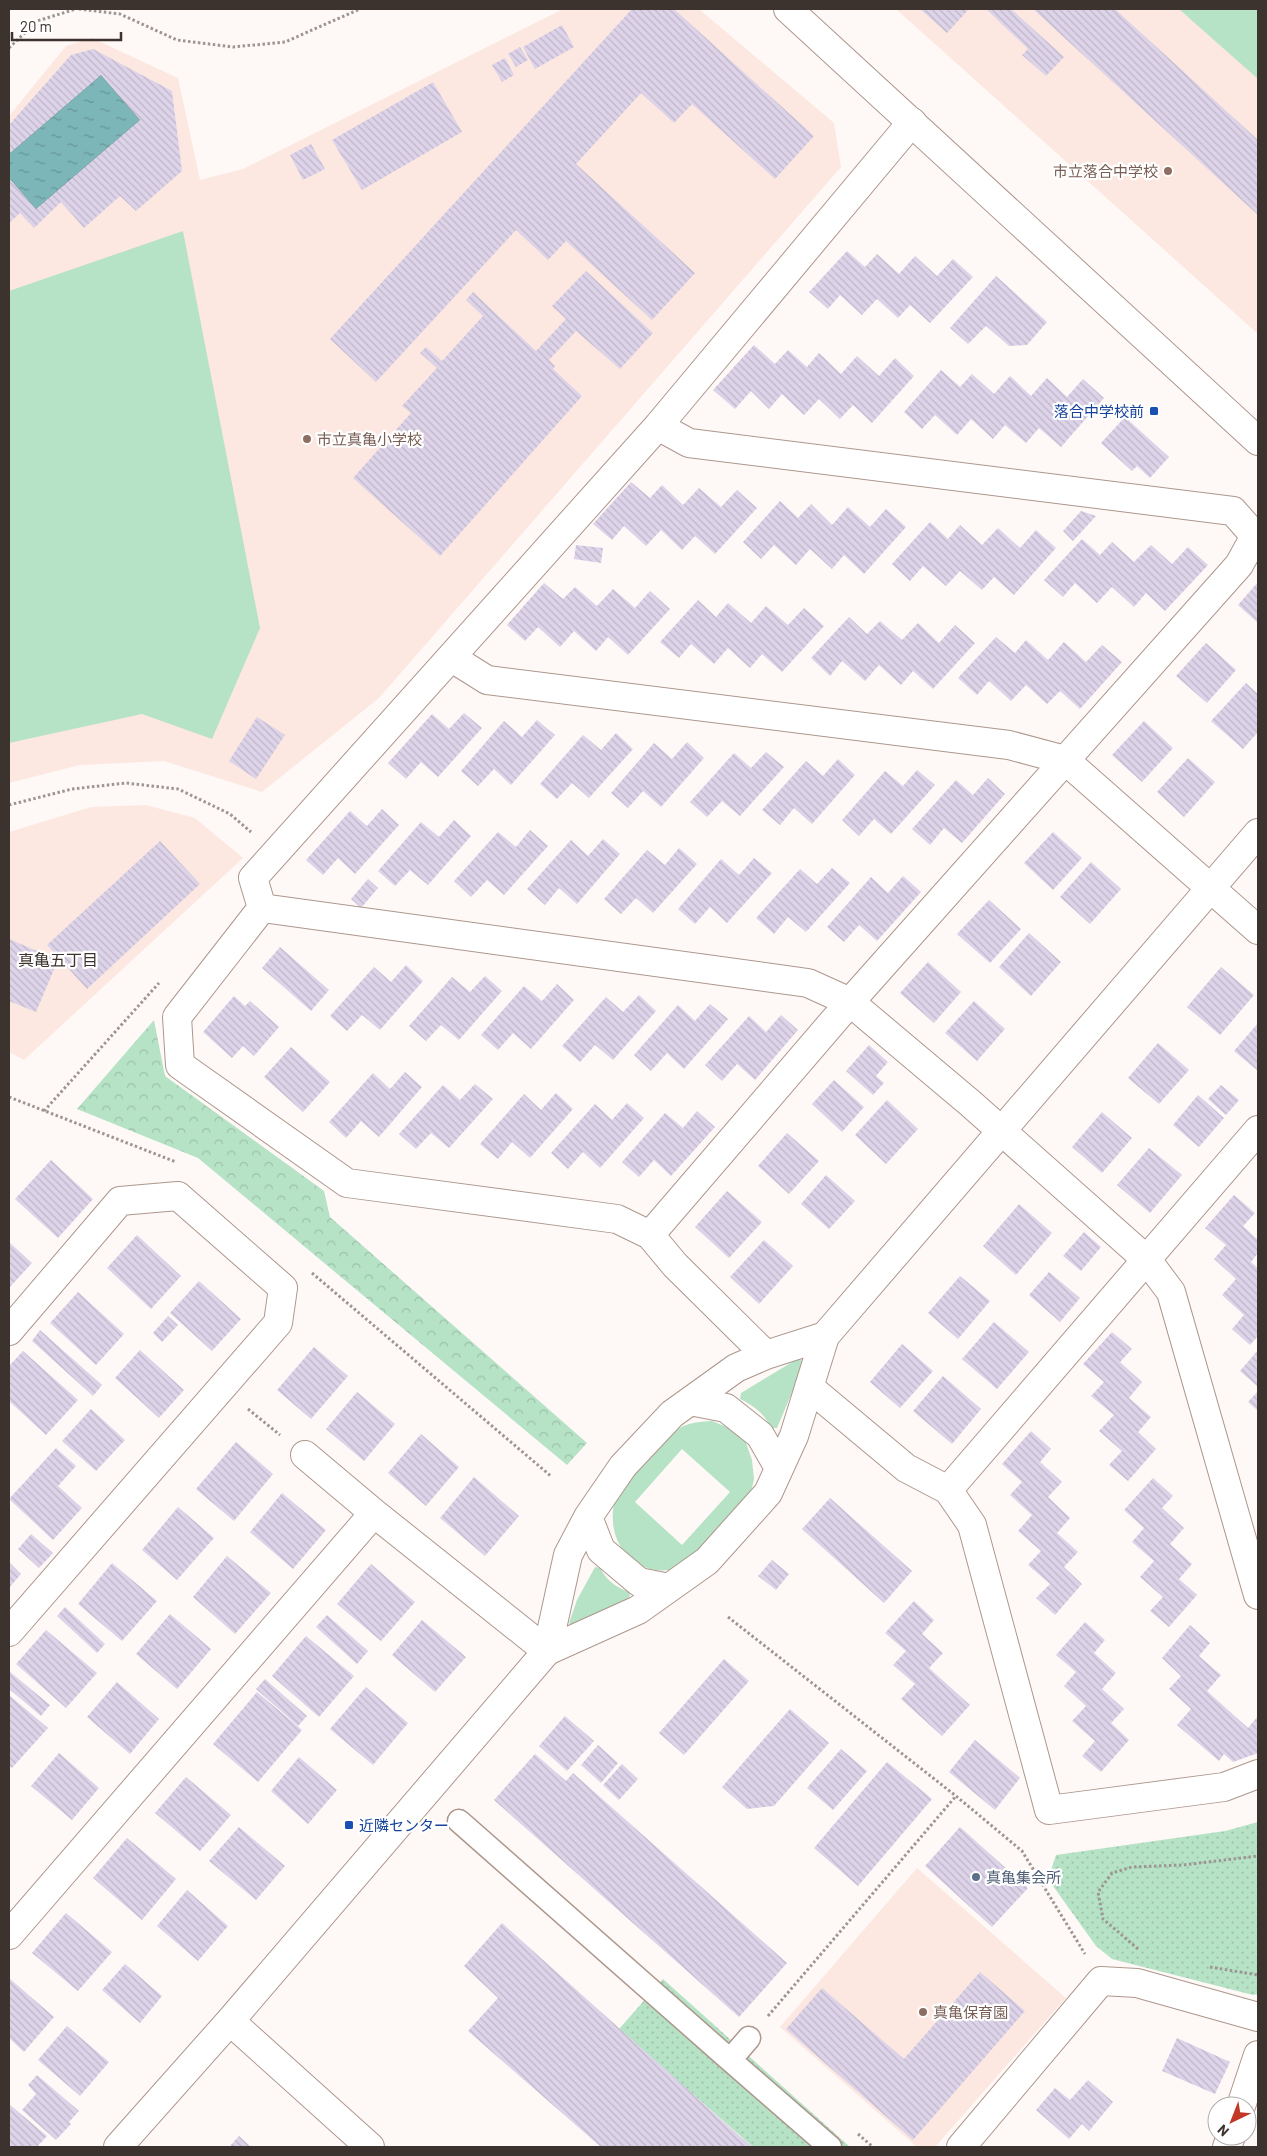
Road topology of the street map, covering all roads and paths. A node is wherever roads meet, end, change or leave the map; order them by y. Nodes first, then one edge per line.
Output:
1 (78, 9) edge
2 (360, 9) edge
3 (788, 9) edge
4 (9, 48) edge
5 (912, 122) junction
6 (658, 426) junction
7 (1258, 441) edge
8 (452, 658) junction
9 (1065, 760) junction
10 (9, 804) edge
11 (1258, 833) edge
12 (276, 853) junction
13 (1212, 887) junction
14 (262, 908) junction
15 (1258, 930) edge
16 (162, 980) dead end
17 (850, 1002) junction
18 (44, 1111) dead end
19 (1258, 1130) edge
20 (1002, 1132) junction
21 (650, 1235) junction
22 (1147, 1260) junction
23 (9, 1331) edge
24 (825, 1336) junction
25 (766, 1355) junction
26 (809, 1387) junction
27 (222, 1388) junction
28 (690, 1400) junction
29 (305, 1455) joint
30 (779, 1468) junction
31 (948, 1490) junction
32 (374, 1513) junction
33 (588, 1517) junction
34 (669, 1588) junction
35 (1258, 1596) edge
36 (728, 1617) dead end
37 (9, 1632) edge
38 (547, 1651) junction
39 (1258, 1774) edge
40 (956, 1796) junction
41 (459, 1821) dead end
42 (1258, 1856) edge
43 (9, 1935) edge
44 (1147, 1952) dead end
45 (1201, 1965) dead end
46 (1258, 1976) edge
47 (1101, 1980) junction
48 (1258, 2017) edge
49 (230, 2022) junction
50 (749, 2038) joint
51 (1258, 2055) edge
52 (730, 2060) junction
53 (1244, 2096) edge
54 (118, 2147) edge
55 (370, 2147) edge
56 (830, 2147) edge
57 (961, 2147) edge

1 - 2 path
1 - 4 path
3 - 5 street
5 - 6 street
5 - 7 street
6 - 8 street
6 - 9 street
8 - 9 street
8 - 12 street
9 - 13 street
9 - 17 street
10 - 12 path
11 - 13 street
12 - 14 street
13 - 15 street
13 - 20 street
14 - 17 street
14 - 21 street
16 - 18 path
17 - 20 street
17 - 21 street
19 - 22 street
20 - 22 street
20 - 24 street
21 - 25 street
22 - 31 street
22 - 35 street
23 - 27 street
24 - 25 street
24 - 26 street
25 - 28 street
26 - 30 street
26 - 31 street
27 - 29 path
27 - 37 street
28 - 30 street
28 - 33 street
29 - 32 street
30 - 34 street
31 - 39 street
32 - 38 street
32 - 43 street
33 - 34 street
33 - 38 street
34 - 38 street
36 - 40 path
38 - 49 street
40 - 47 path
40 - 50 path
41 - 52 street
42 - 44 path
45 - 46 path
47 - 48 street
47 - 57 street
49 - 54 street
49 - 55 street
50 - 52 street
51 - 53 street
52 - 56 street

